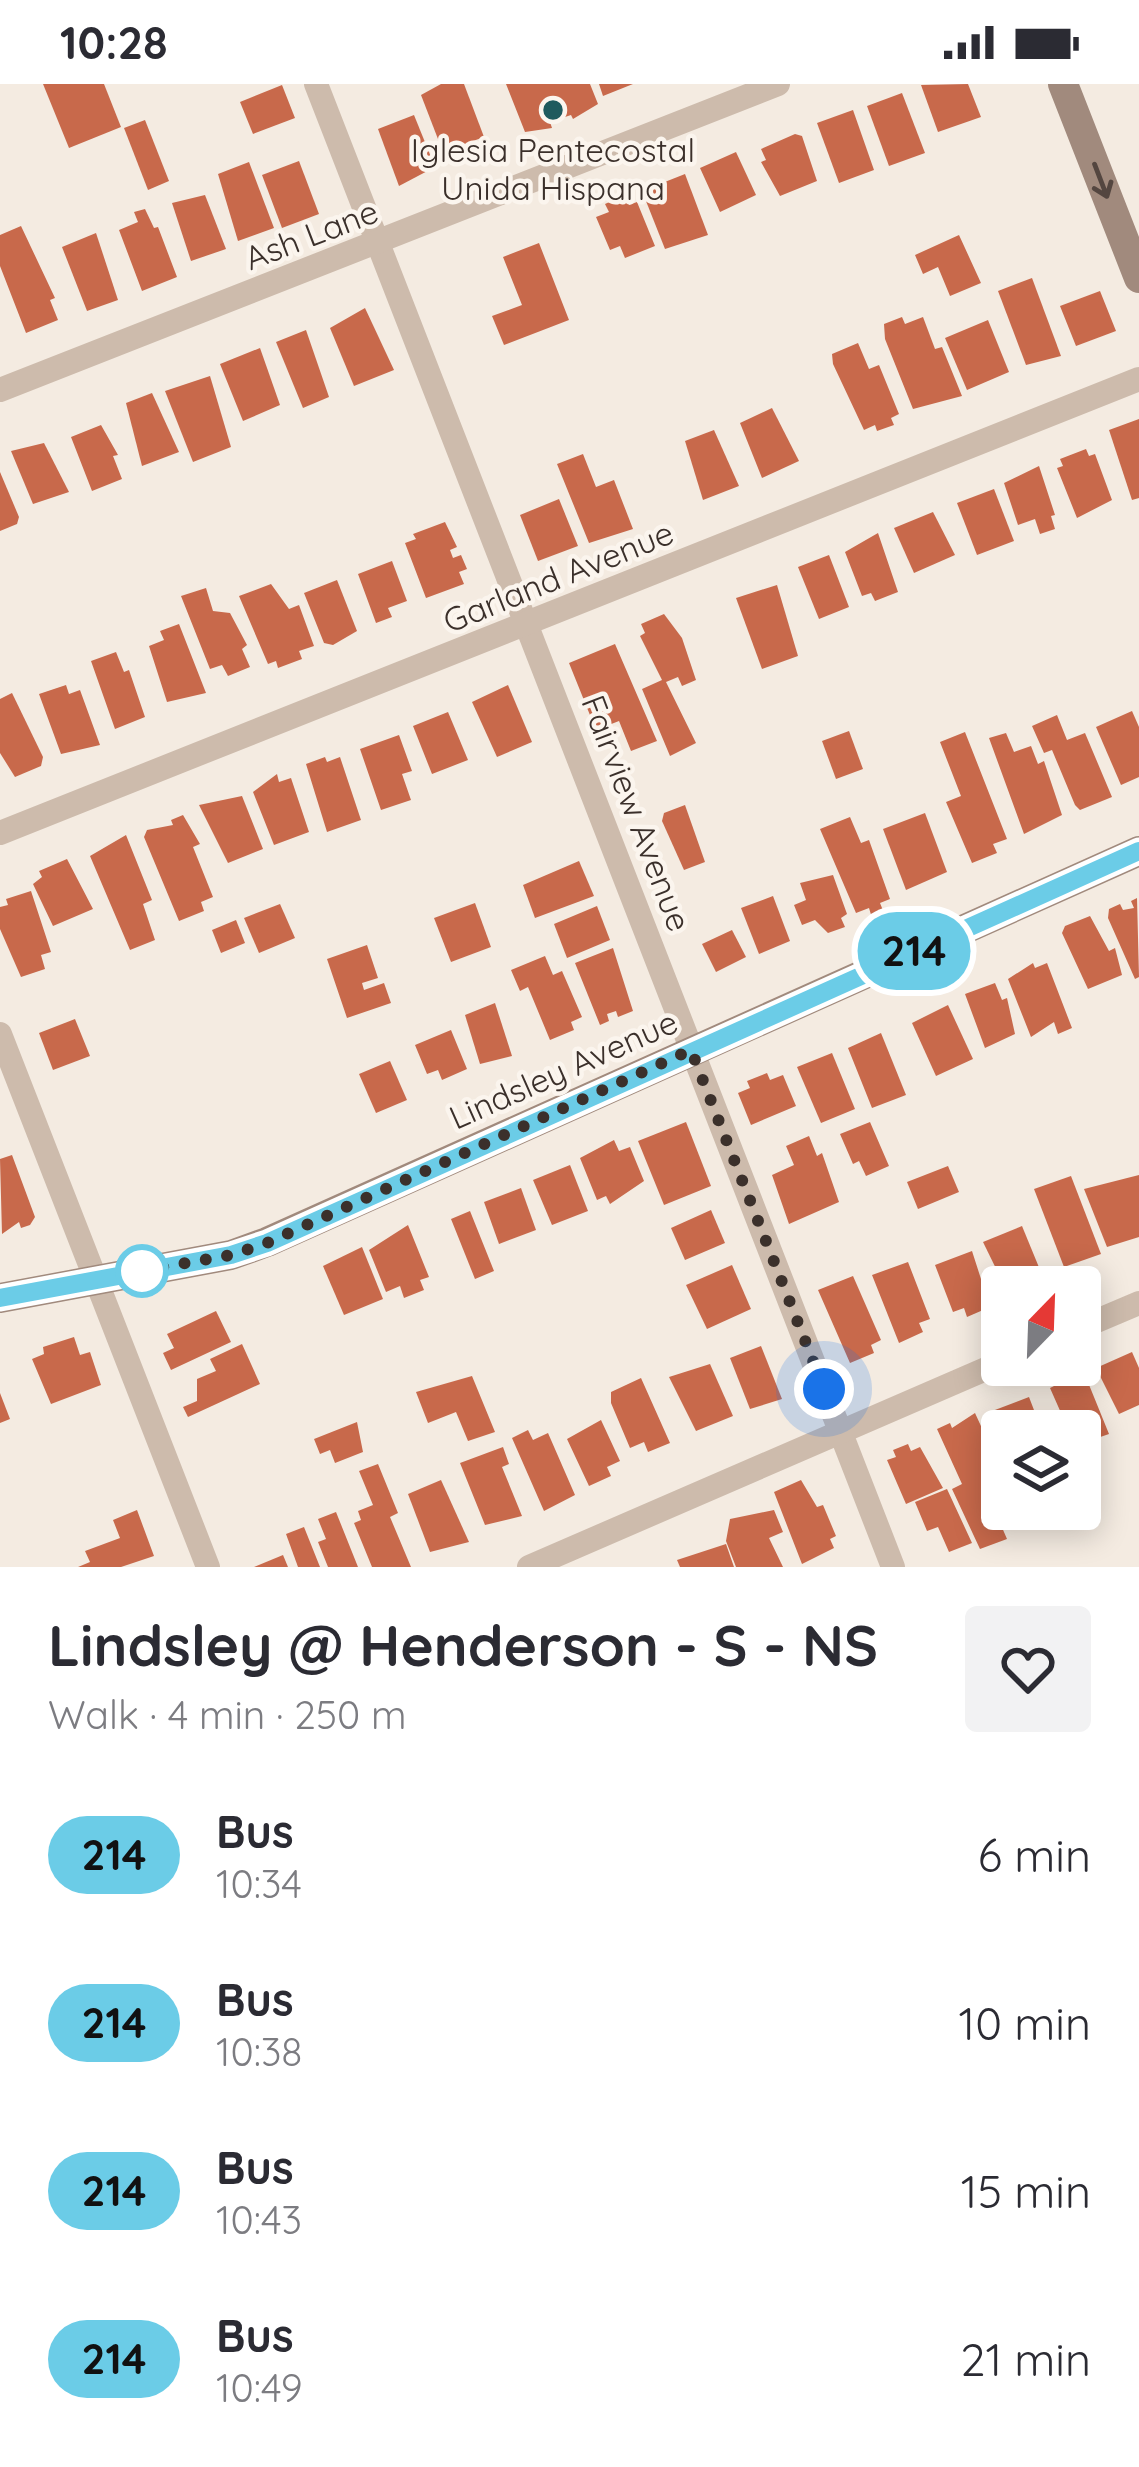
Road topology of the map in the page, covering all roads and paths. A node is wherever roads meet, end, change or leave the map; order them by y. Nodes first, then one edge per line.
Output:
1 (316, 84) edge
2 (778, 84) edge
3 (1063, 84) edge
4 (379, 243) junction
5 (1139, 278) edge
6 (1139, 379) edge
7 (0, 390) edge
8 (530, 623) junction
9 (0, 833) edge
10 (1139, 851) edge
11 (0, 1034) edge
12 (691, 1050) junction
13 (97, 1278) junction
14 (0, 1298) edge
15 (1139, 1303) edge
16 (1101, 1319) edge
17 (981, 1371) edge
18 (841, 1431) junction
19 (208, 1567) edge
20 (529, 1567) edge
21 (893, 1567) edge

1 - 4 street, Fairview Avenue
2 - 4 street, Ash Lane
3 -> 5 street
4 - 7 street, Ash Lane
4 - 8 street, Fairview Avenue
6 - 8 street, Garland Avenue
8 - 9 street, Garland Avenue
8 - 12 street, Fairview Avenue
10 - 12 street, Lindsley Avenue
11 - 13 street
12 - 13 street, Lindsley Avenue
12 - 18 street, Fairview Avenue
13 - 14 street, Lindsley Avenue
13 - 19 street
15 - 16 street
17 - 18 street
18 - 20 street
18 - 21 street, Fairview Avenue

